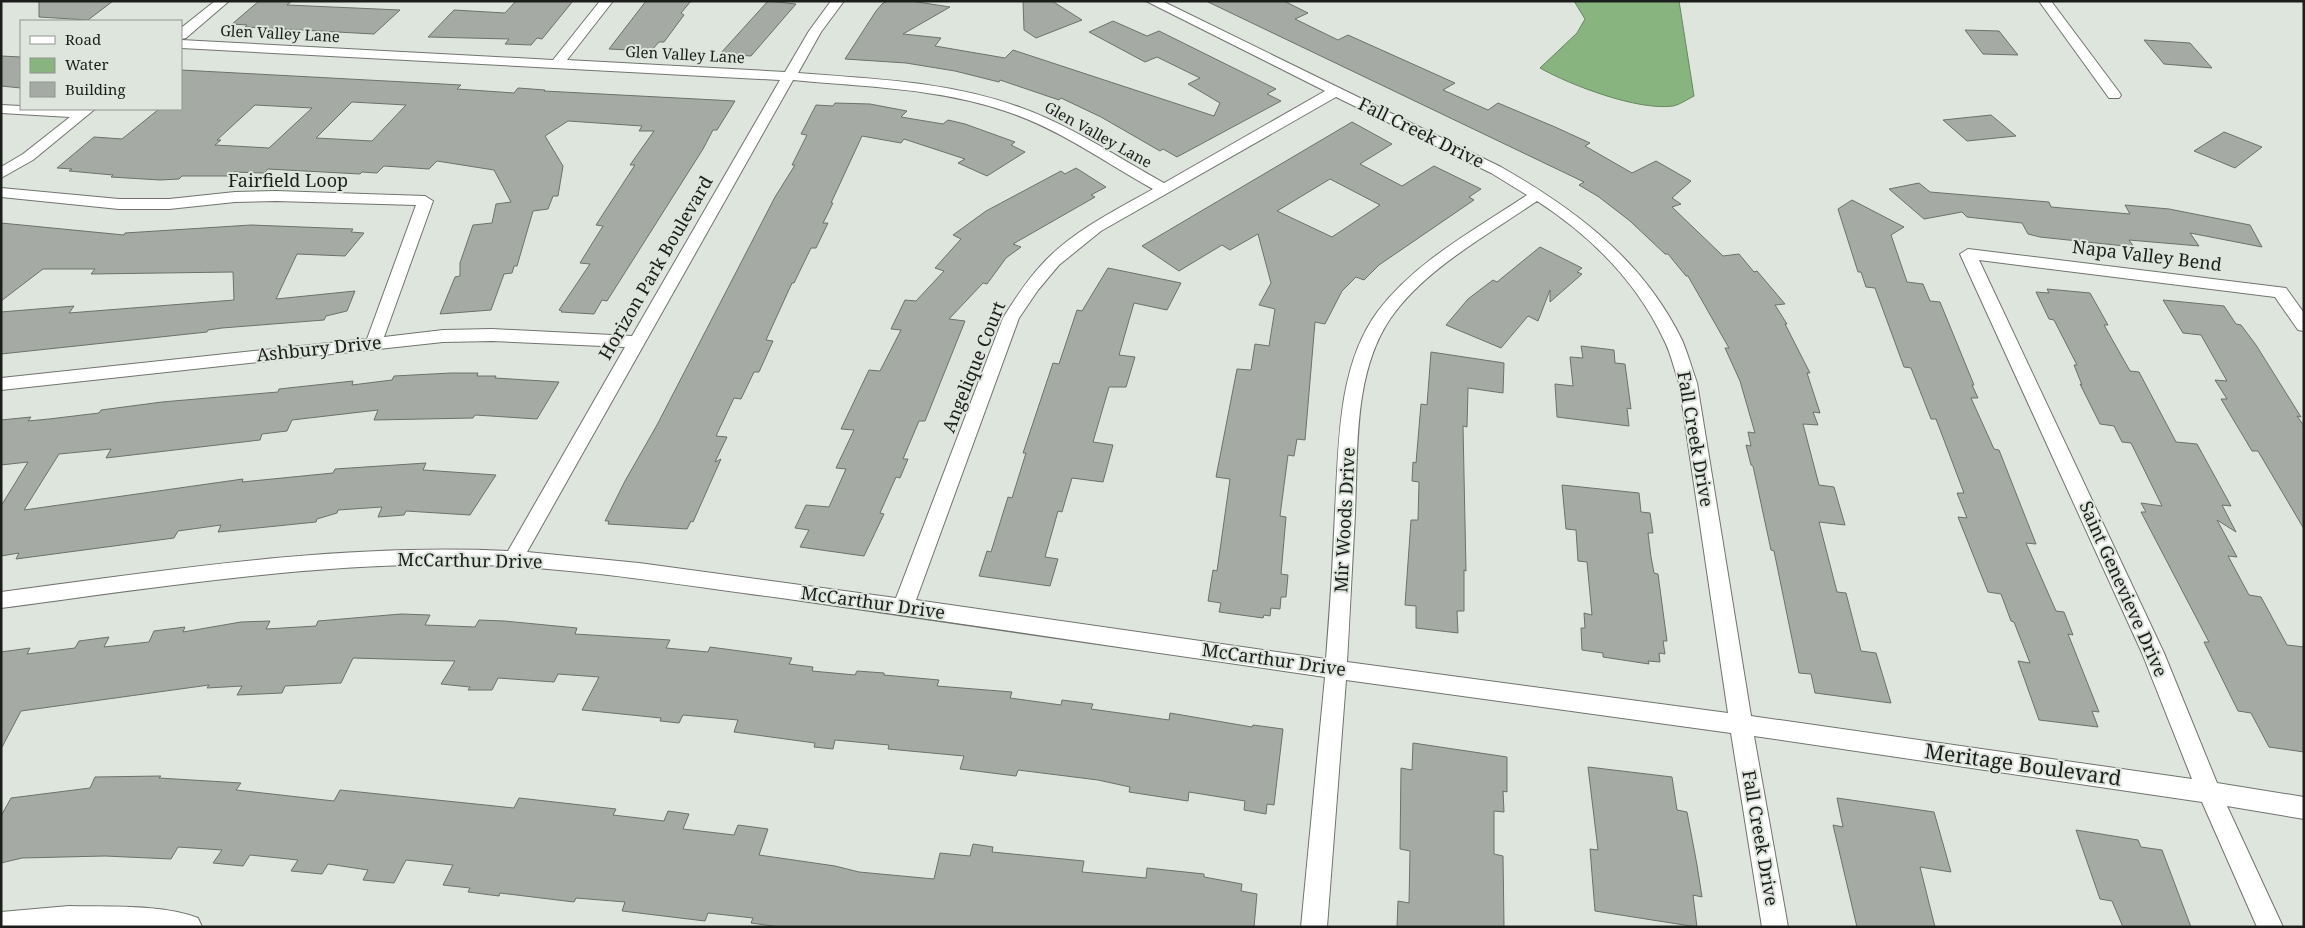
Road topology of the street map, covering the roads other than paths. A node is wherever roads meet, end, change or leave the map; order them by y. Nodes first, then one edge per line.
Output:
1 (223, 1) edge
2 (607, 1) edge
3 (838, 1) edge
4 (1152, 1) edge
5 (2045, 1) edge
6 (182, 34) edge
7 (182, 44) edge
8 (556, 65) junction
9 (789, 76) junction
10 (1336, 91) junction
11 (2114, 95) dead end
12 (1, 109) edge
13 (20, 109) edge
14 (43, 110) edge
15 (85, 111) edge
16 (1, 174) edge
17 (1163, 189) junction
18 (1, 192) edge
19 (1538, 194) junction
20 (1968, 254) joint
21 (2304, 326) edge
22 (374, 342) junction
23 (637, 342) junction
24 (1, 384) edge
25 (513, 558) junction
26 (1, 600) edge
27 (904, 606) junction
28 (1336, 669) junction
29 (1741, 725) junction
30 (2209, 792) junction
31 (2304, 808) edge
32 (1, 924) edge
33 (188, 927) edge
34 (1314, 927) edge
35 (1776, 927) edge
36 (2270, 927) edge

1 - 6 street
2 - 8 street
3 - 9 street, Horizon Park Boulevard
4 - 10 street, Fall Creek Drive
5 - 11 street
7 - 8 street, Glen Valley Lane
8 - 9 street, Glen Valley Lane
9 - 17 street, Glen Valley Lane
9 - 23 street, Horizon Park Boulevard
10 - 17 street, Angelique Court
10 - 19 street, Fall Creek Drive
12 - 13 street
14 - 15 street
15 - 16 street
17 - 27 street, Angelique Court
18 - 22 street, Fairfield Loop
19 - 28 street, Mir Woods Drive
19 - 29 street, Fall Creek Drive
20 - 21 street, Napa Valley Bend
20 - 30 street, Saint Genevieve Drive
22 - 23 street, Ashbury Drive
22 - 24 street, Ashbury Drive
23 - 25 street, Horizon Park Boulevard
25 - 26 street, McCarthur Drive
25 - 27 street, McCarthur Drive
27 - 28 street, McCarthur Drive
28 - 29 street, McCarthur Drive
28 - 34 street, Mir Woods Drive
29 - 30 street, Meritage Boulevard
29 - 35 street, Fall Creek Drive
30 - 31 street, Meritage Boulevard
30 - 36 street, Saint Genevieve Drive
32 - 33 street

